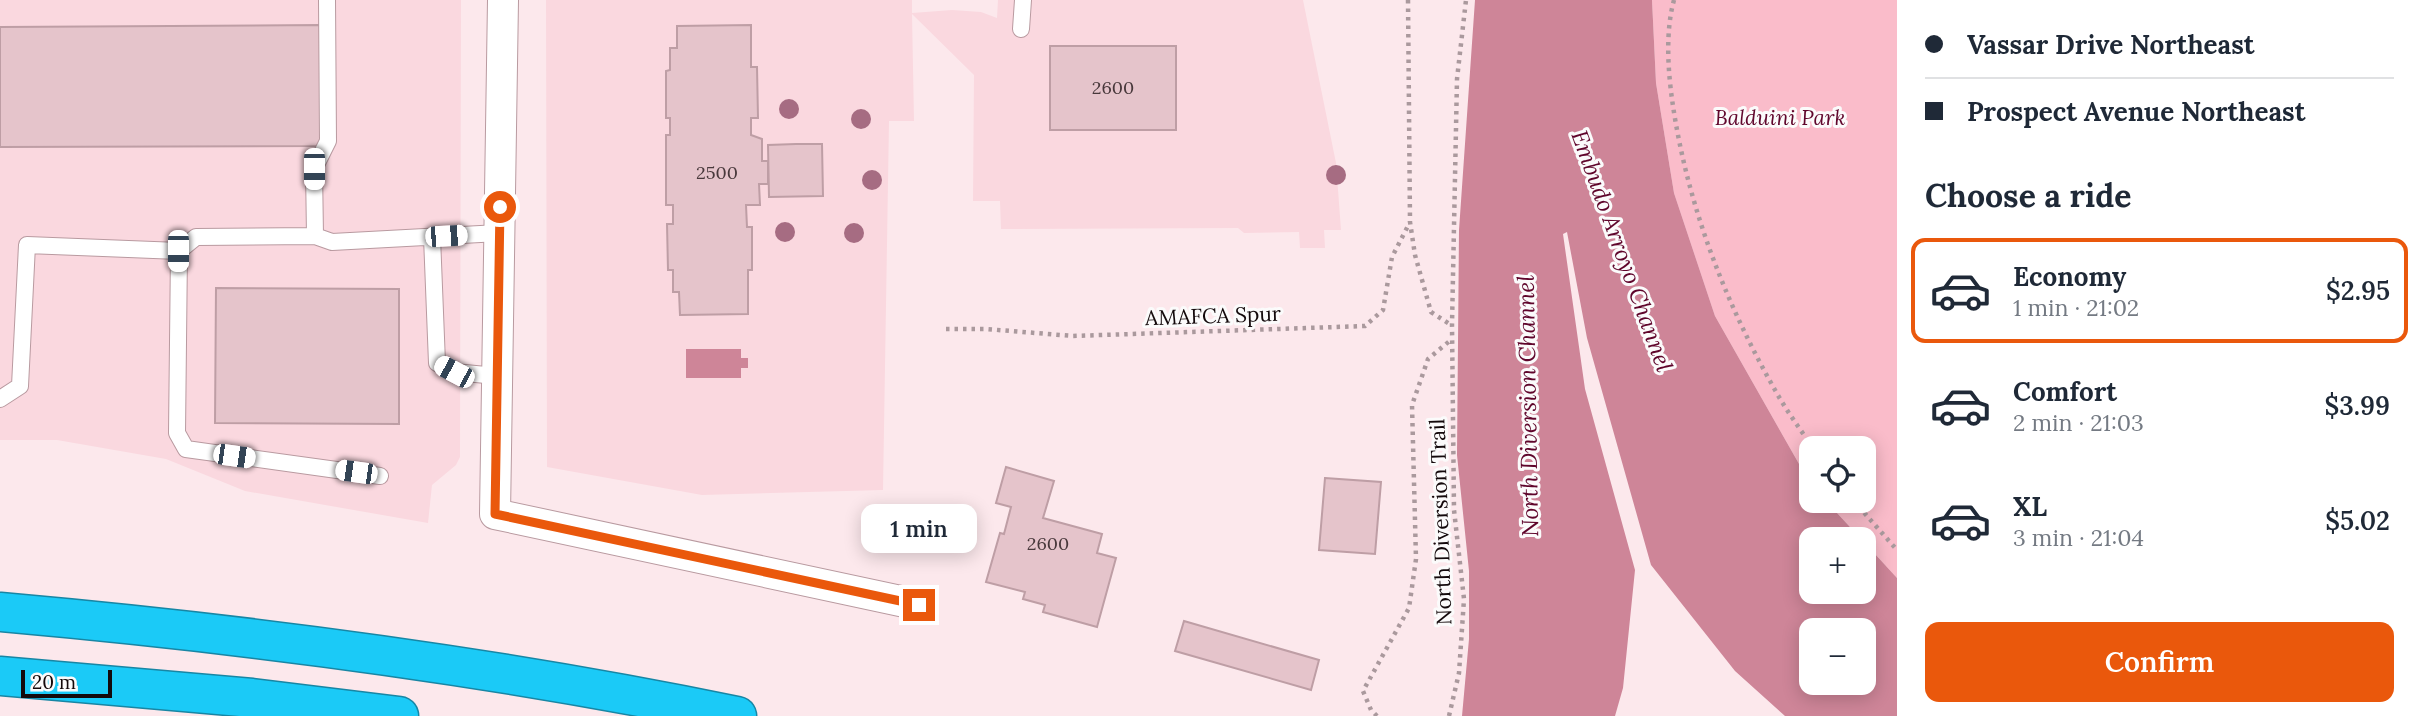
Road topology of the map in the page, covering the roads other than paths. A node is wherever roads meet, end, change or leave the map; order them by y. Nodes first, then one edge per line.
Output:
1 (327, 0) edge
2 (503, 0) edge
3 (1023, 0) edge
4 (1021, 29) dead end
5 (499, 233) junction
6 (314, 236) junction
7 (432, 237) junction
8 (178, 251) junction
9 (497, 376) junction
10 (0, 399) edge
11 (380, 475) dead end
12 (919, 605) dead end
13 (0, 612) edge
14 (0, 676) edge
15 (399, 716) edge
16 (737, 716) edge

1 - 6 lane
2 - 5 street
3 - 4 lane
5 - 7 lane
5 - 9 street
6 - 7 lane
6 - 8 lane
7 - 9 lane
8 - 10 lane
8 - 11 lane
9 - 12 street
13 - 16 highway
14 - 15 highway

